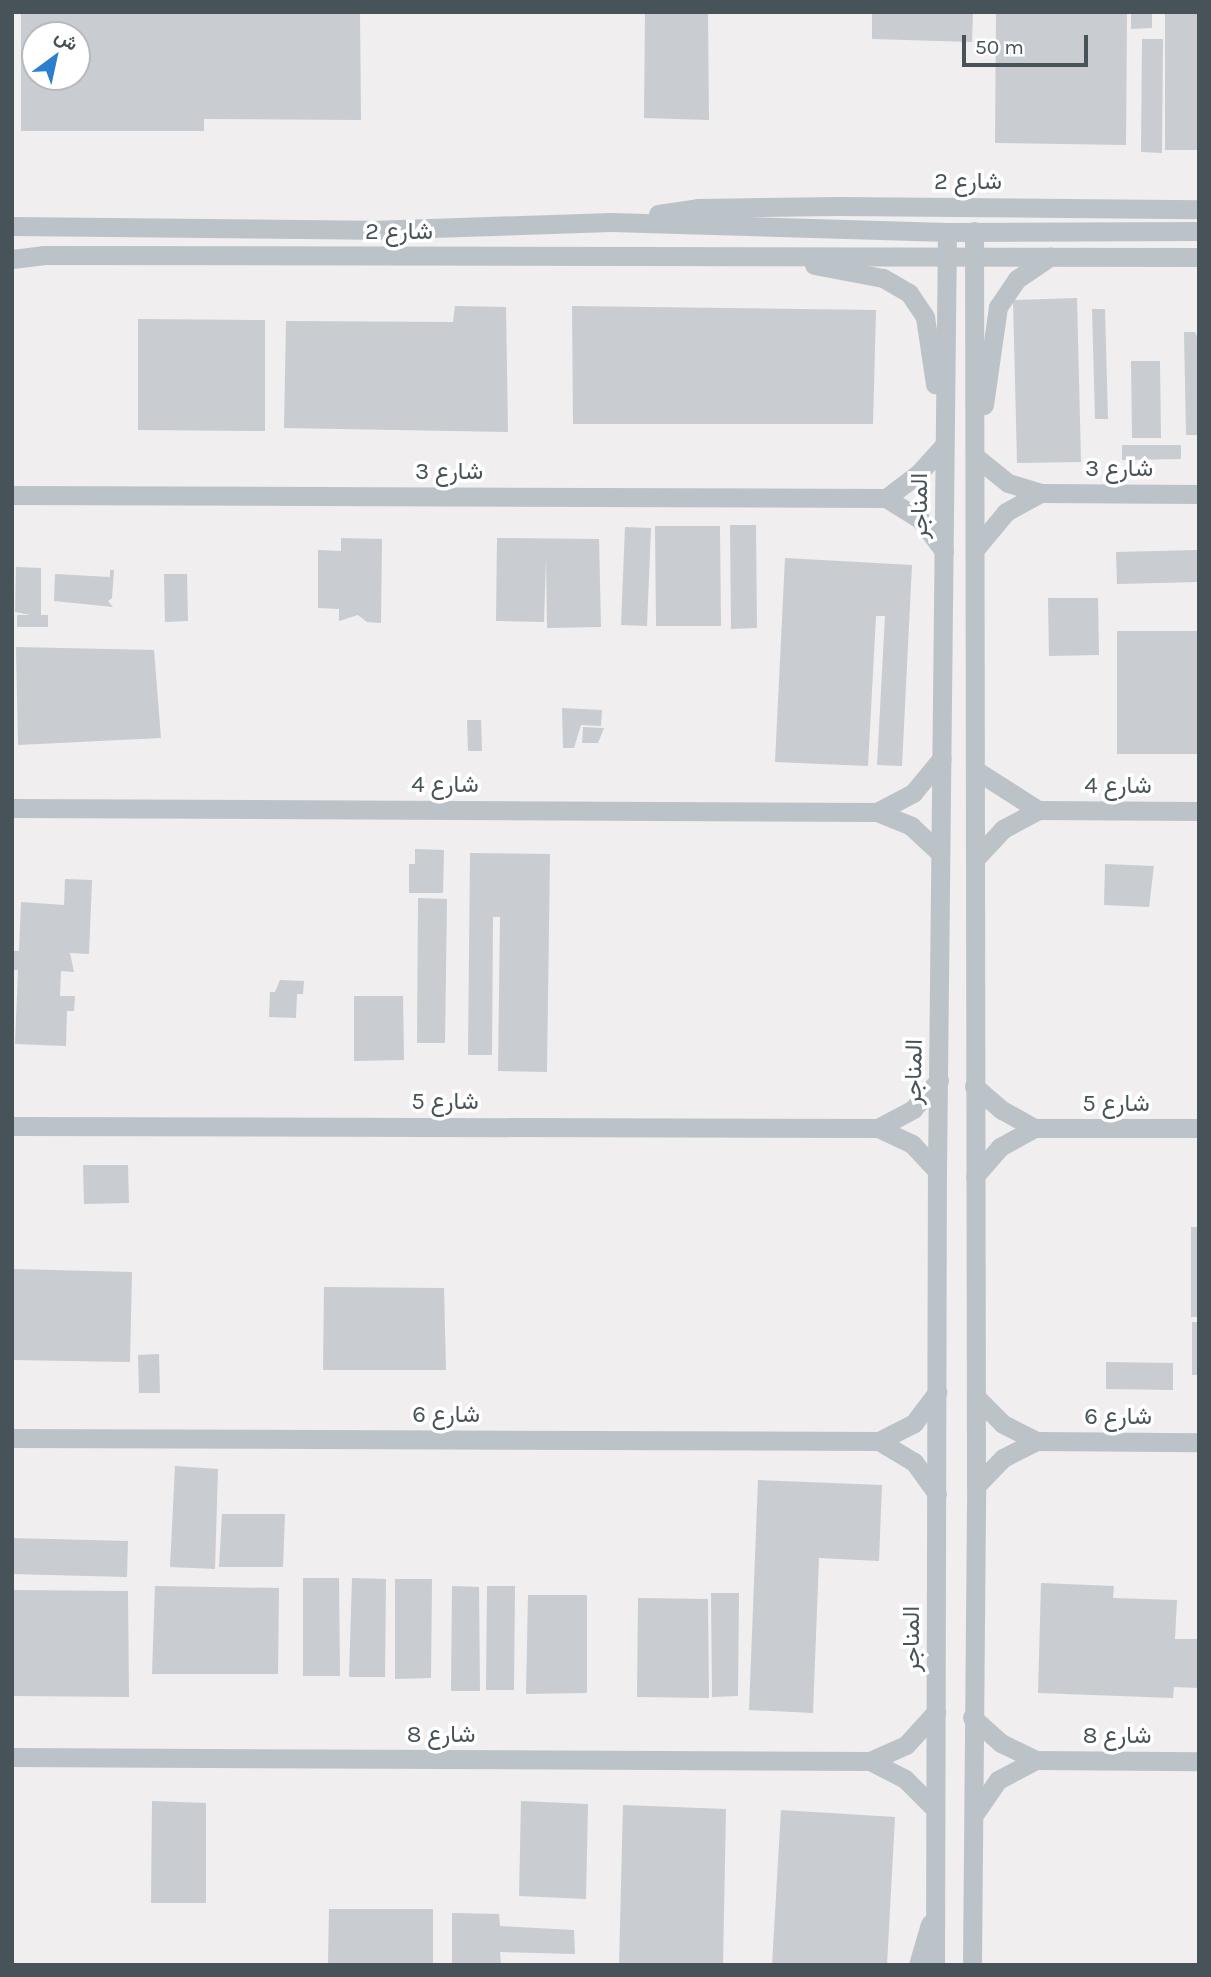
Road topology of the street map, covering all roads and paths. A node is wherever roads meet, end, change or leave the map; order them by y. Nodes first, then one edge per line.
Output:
1 (1199, 209) edge
2 (611, 222) junction
3 (12, 226) edge
4 (974, 231) junction
5 (1199, 231) edge
6 (947, 232) junction
7 (787, 257) junction
8 (947, 257) junction
9 (975, 257) junction
10 (1051, 257) junction
11 (1199, 257) edge
12 (12, 259) edge
13 (944, 414) junction
14 (978, 433) junction
15 (944, 445) junction
16 (977, 458) junction
17 (1040, 494) junction
18 (1199, 494) edge
19 (12, 495) edge
20 (886, 498) junction
21 (977, 547) junction
22 (944, 552) junction
23 (942, 758) junction
24 (977, 771) junction
25 (12, 808) edge
26 (1038, 810) junction
27 (877, 811) junction
28 (1199, 811) edge
29 (940, 853) junction
30 (976, 858) junction
31 (939, 1080) junction
32 (974, 1086) junction
33 (12, 1126) edge
34 (878, 1128) junction
35 (1034, 1128) junction
36 (1199, 1128) edge
37 (937, 1171) junction
38 (975, 1176) junction
39 (938, 1391) junction
40 (976, 1398) junction
41 (12, 1438) edge
42 (879, 1441) junction
43 (1037, 1441) junction
44 (1199, 1442) edge
45 (976, 1486) junction
46 (937, 1494) junction
47 (936, 1712) junction
48 (972, 1717) junction
49 (12, 1757) edge
50 (1036, 1760) junction
51 (870, 1761) junction
52 (1199, 1761) edge
53 (932, 1806) junction
54 (973, 1815) junction
55 (934, 1914) junction
56 (918, 1965) edge
57 (935, 1965) edge
58 (972, 1965) edge

1 - 2 street, شارع 2
2 - 3 street, شارع 2
2 - 6 street, شارع 2
4 - 5 street, شارع 2
4 - 6 street, شارع 2
4 - 9 street
6 - 8 street, المناجر
7 - 8 street, شارع 2
7 - 12 street, شارع 2
7 - 13 street, شارع 2
8 - 9 street, شارع 2
8 - 13 street, المناجر
9 - 10 street, شارع 2
9 - 14 street
10 - 11 street, شارع 2
10 - 14 street
13 - 15 street, المناجر
14 - 16 street
15 - 20 street
15 - 22 street, المناجر
16 - 17 street, شارع 3
16 - 21 street
17 - 18 street, شارع 3
17 - 21 street, شارع 3
19 - 20 street, شارع 3
20 - 22 street
21 - 24 street
22 - 23 street, المناجر
23 - 27 street, شارع 4
23 - 29 street, المناجر
24 - 26 street
24 - 30 street
25 - 27 street, شارع 4
26 - 28 street, شارع 4
26 - 30 street, شارع 4
27 - 29 street, شارع 4
29 - 31 street, المناجر
30 - 32 street
31 - 34 street, شارع 5
31 - 37 street, المناجر
32 - 35 street, شارع 5
32 - 38 street
33 - 34 street, شارع 5
34 - 37 street, شارع 5
35 - 36 street, شارع 5
35 - 38 street, شارع 5
37 - 39 street, المناجر
38 - 40 street
39 - 42 street, شارع 6
39 - 46 street, المناجر
40 - 43 street, شارع 6
40 - 45 street
41 - 42 street, شارع 6
42 - 46 street
43 - 44 street, شارع 6
43 - 45 street, شارع 6
45 - 48 street
46 - 47 street, المناجر
47 - 51 street, شارع 8
47 - 53 street, المناجر
48 - 50 street, شارع 8
48 - 54 street
49 - 51 street, شارع 8
50 - 52 street, شارع 8
50 - 54 street, شارع 8
51 - 53 street, شارع 8
53 - 55 street, المناجر
54 - 58 street
55 - 56 street, المناجر
55 - 57 street, المناجر

